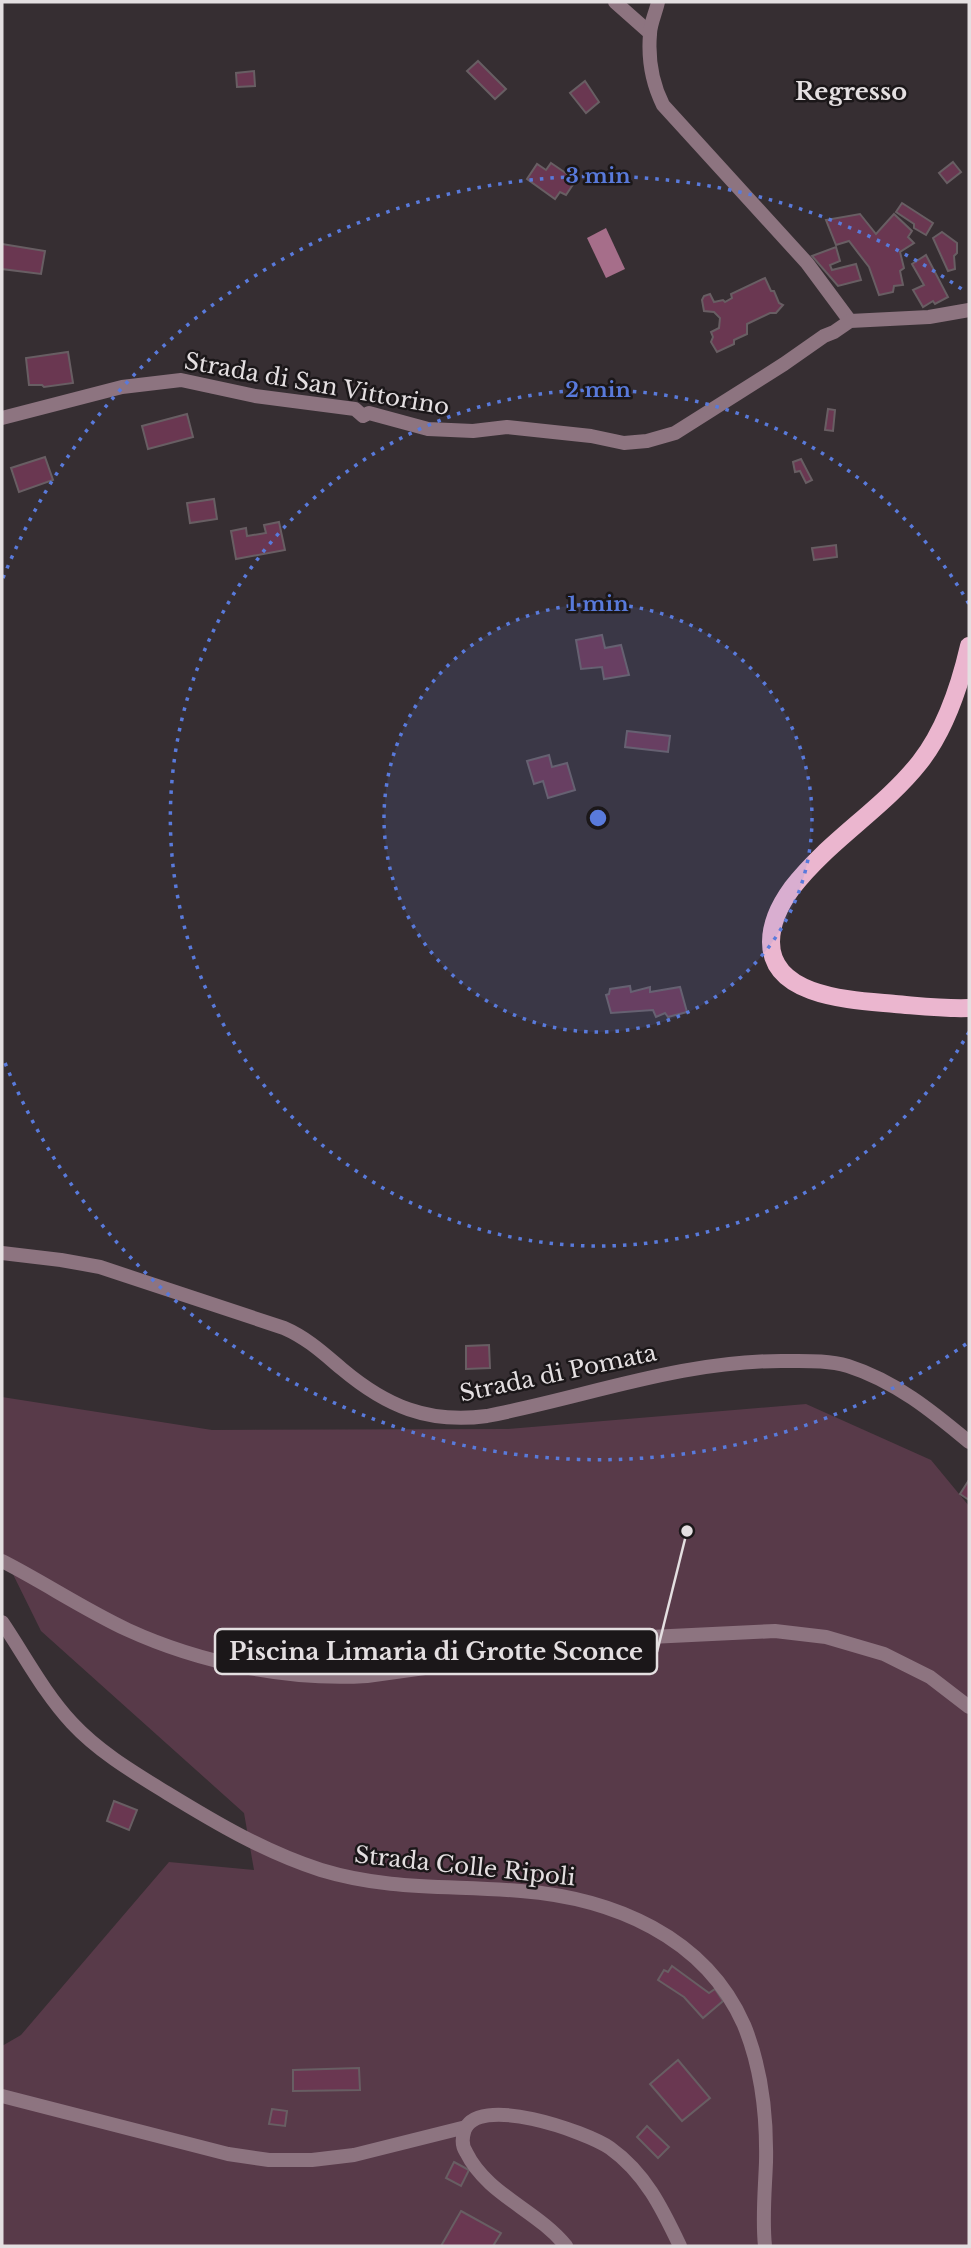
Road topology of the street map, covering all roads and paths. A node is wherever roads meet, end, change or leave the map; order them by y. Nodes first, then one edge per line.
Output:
1 (615, 2) edge
2 (658, 2) edge
3 (650, 33) junction
4 (969, 310) edge
5 (850, 321) junction
6 (2, 418) edge
7 (969, 646) edge
8 (969, 1008) edge
9 (2, 1253) edge
10 (969, 1442) edge
11 (2, 1561) edge
12 (2, 1622) edge
13 (969, 1707) edge
14 (2, 2096) edge
15 (466, 2127) junction
16 (566, 2246) edge
17 (680, 2246) edge
18 (765, 2246) edge

1 - 3 street
2 - 3 street
3 - 5 street
4 - 5 street, Strada di San Vittorino
5 - 6 street, Strada di San Vittorino
7 - 8 main road
9 - 10 street, Strada di Pomata
11 - 13 street
12 - 18 street, Strada Colle Ripoli
14 - 15 street
15 - 16 street
15 - 17 street

